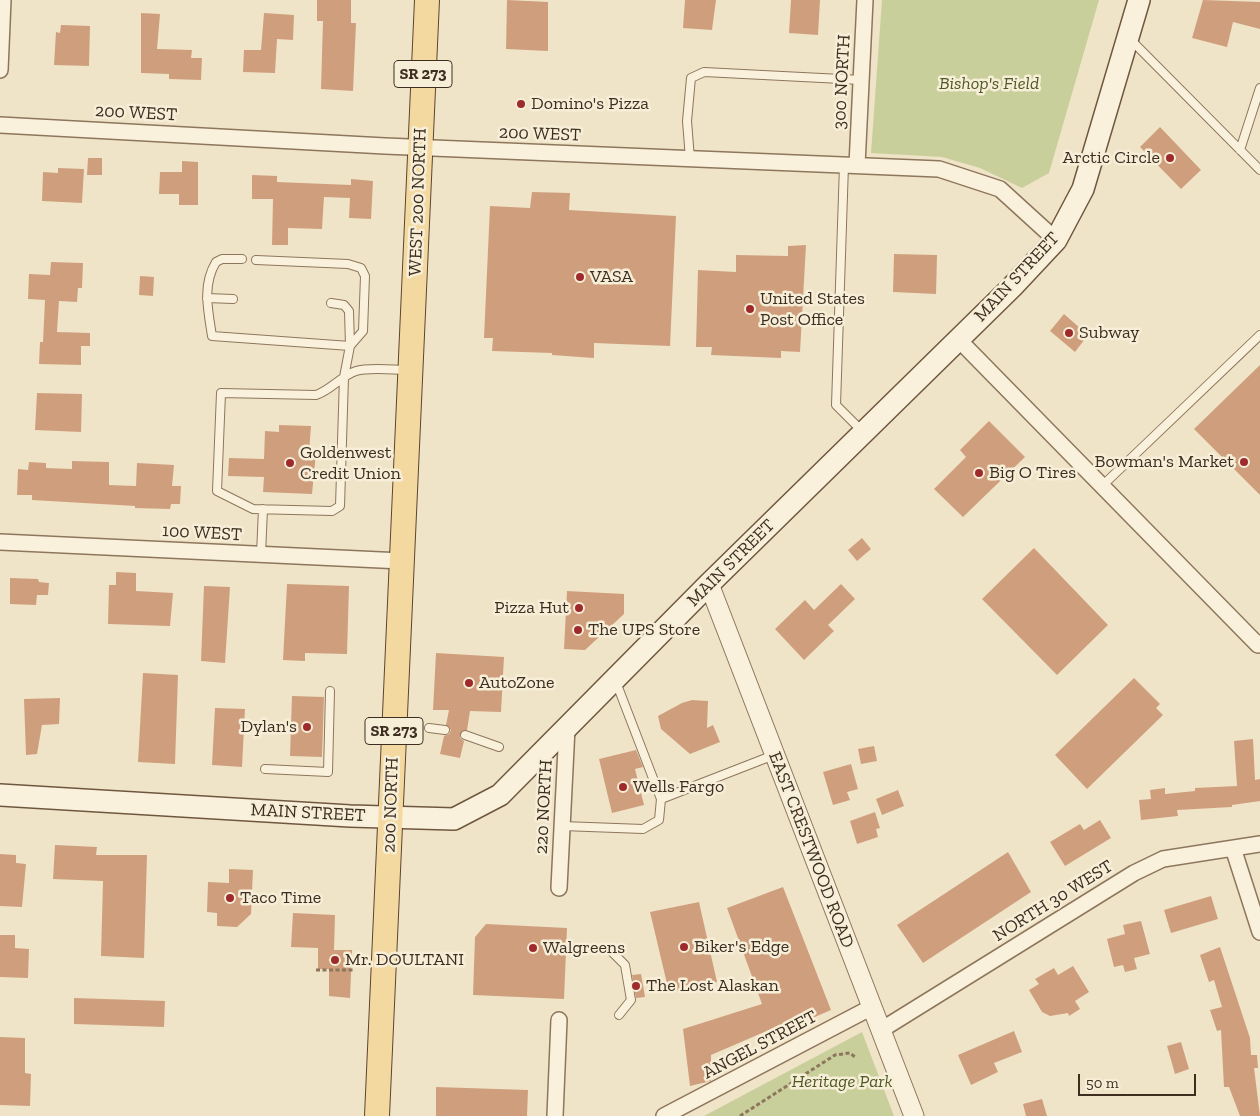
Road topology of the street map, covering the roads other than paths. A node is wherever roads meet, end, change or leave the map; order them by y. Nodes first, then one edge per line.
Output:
1 (3, 0) edge
2 (427, 0) edge
3 (865, 0) edge
4 (1139, 0) edge
5 (1128, 37) junction
6 (0, 70) edge
7 (861, 80) junction
8 (1260, 88) edge
9 (0, 125) edge
10 (420, 148) junction
11 (1240, 150) junction
12 (690, 159) junction
13 (850, 165) junction
14 (1260, 170) edge
15 (1056, 240) junction
16 (242, 259) dead end
17 (256, 260) dead end
18 (207, 298) junction
19 (233, 299) dead end
20 (331, 303) dead end
21 (1260, 335) edge
22 (958, 340) junction
23 (350, 346) junction
24 (410, 370) junction
25 (344, 377) junction
26 (409, 404) joint
27 (863, 432) junction
28 (1102, 486) junction
29 (263, 509) junction
30 (0, 542) edge
31 (261, 554) junction
32 (402, 561) junction
33 (709, 584) junction
34 (1260, 643) edge
35 (615, 680) junction
36 (330, 690) dead end
37 (429, 728) dead end
38 (567, 728) junction
39 (445, 730) dead end
40 (466, 735) dead end
41 (499, 747) dead end
42 (776, 754) junction
43 (265, 769) dead end
44 (0, 795) edge
45 (661, 799) junction
46 (390, 817) junction
47 (562, 826) junction
48 (1260, 844) edge
49 (1233, 848) junction
50 (559, 888) dead end
51 (1260, 932) edge
52 (609, 949) dead end
53 (872, 1007) junction
54 (619, 1015) dead end
55 (559, 1020) dead end
56 (881, 1030) junction
57 (377, 1116) edge
58 (555, 1116) edge
59 (664, 1116) edge
60 (914, 1116) edge

1 - 6 street
2 - 10 main road, WEST 200 NORTH / SR 273
3 - 7 street, 300 NORTH
4 - 5 main road, MAIN STREET
5 - 11 lane
5 - 15 main road, MAIN STREET
7 - 12 lane
7 - 13 street, 300 NORTH
8 - 11 lane
9 - 10 street, 200 WEST
10 - 12 street, 200 WEST
10 - 24 main road, WEST 200 NORTH / SR 273
11 - 14 lane
12 - 13 street, 200 WEST
13 - 15 street, 200 WEST
13 - 27 lane
15 - 22 main road, MAIN STREET
16 - 18 lane
17 - 23 lane
18 - 19 lane
18 - 23 lane
20 - 23 lane
21 - 28 lane
22 - 27 main road, MAIN STREET
22 - 28 street
23 - 25 lane
24 - 25 lane
24 - 26 main road, WEST 200 NORTH / SR 273
25 - 29 lane
25 - 29 lane
26 - 32 main road, 200 NORTH / SR 273
27 - 33 main road, MAIN STREET
28 - 34 street
29 - 31 lane
30 - 31 street, 100 WEST
31 - 32 street, 100 WEST
32 - 46 main road, 200 NORTH / SR 273
33 - 35 main road, MAIN STREET
33 - 42 street, EAST CRESTWOOD ROAD
35 - 38 main road, MAIN STREET
35 - 45 lane
36 - 43 lane
37 - 39 lane
38 - 46 main road, MAIN STREET
38 - 47 street, 220 NORTH
40 - 41 lane
42 - 45 lane
42 - 53 street, EAST CRESTWOOD ROAD
44 - 46 main road, MAIN STREET
45 - 47 lane
46 - 57 main road, 200 NORTH
47 - 50 street, 220 NORTH
48 - 49 street, NORTH 30 WEST
49 - 51 street
49 - 56 street, NORTH 30 WEST
52 - 54 lane
53 - 56 street, EAST CRESTWOOD ROAD
53 - 59 street, ANGEL STREET
55 - 58 street
56 - 60 street, EAST CRESTWOOD ROAD

